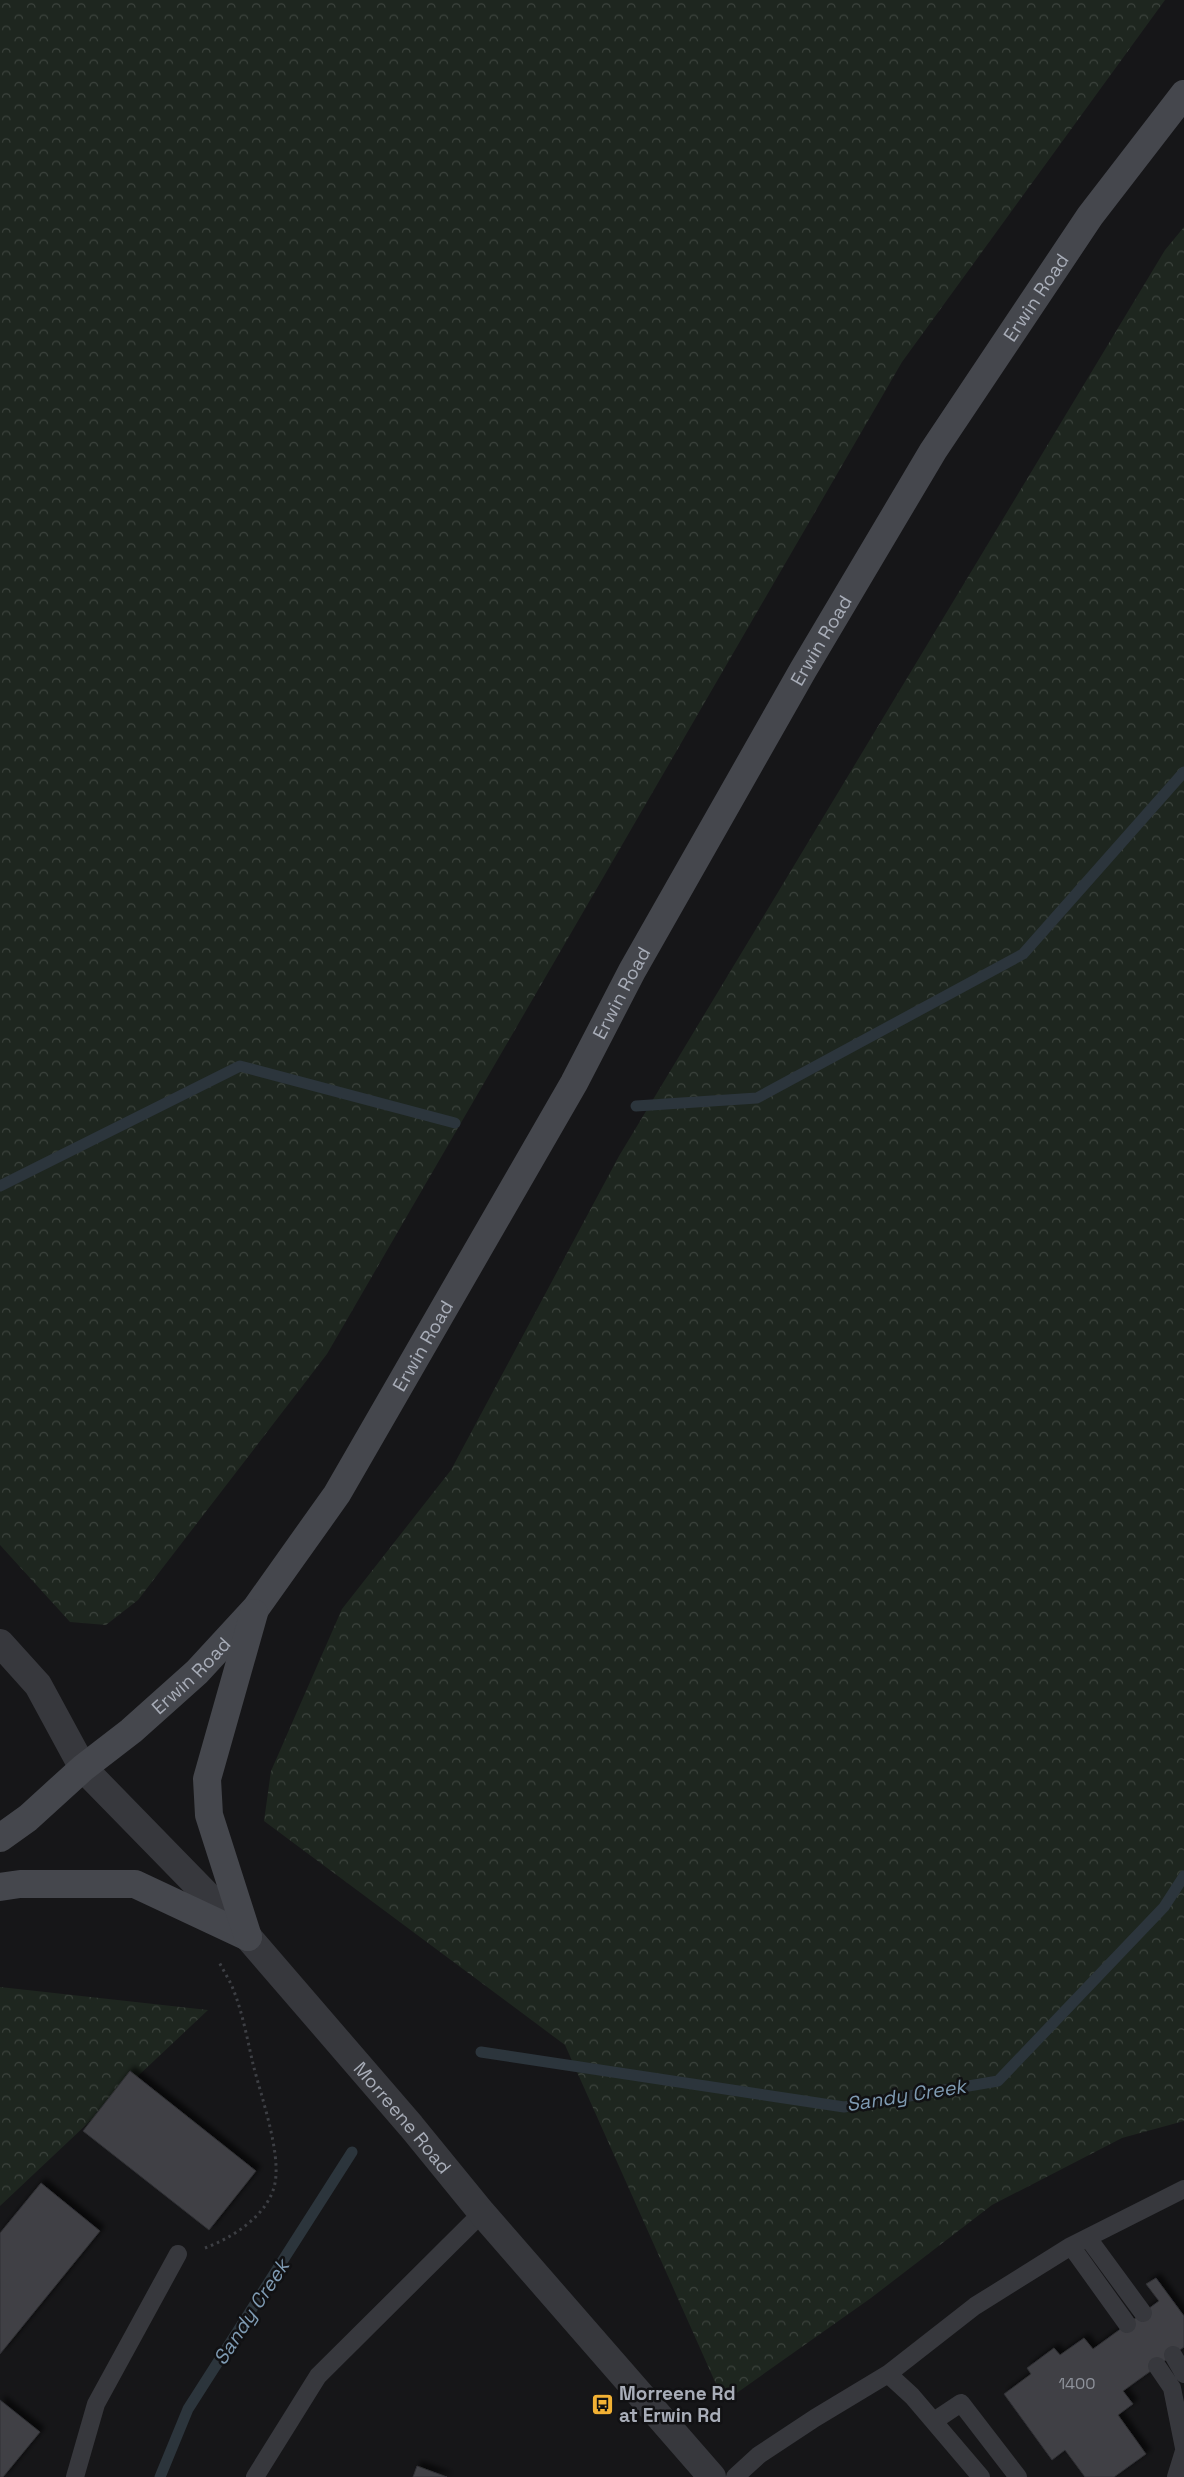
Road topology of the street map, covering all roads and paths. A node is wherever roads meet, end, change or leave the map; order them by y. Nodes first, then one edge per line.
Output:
1 (1184, 94) edge
2 (256, 1608) junction
3 (0, 1643) edge
4 (83, 1768) junction
5 (0, 1838) edge
6 (0, 1886) edge
7 (248, 1937) junction
8 (216, 1956) dead end
9 (1184, 2189) edge
10 (482, 2213) junction
11 (1088, 2238) junction
12 (1071, 2246) junction
13 (202, 2249) dead end
14 (178, 2254) dead end
15 (1142, 2313) dead end
16 (1127, 2324) dead end
17 (1173, 2355) dead end
18 (1157, 2366) dead end
19 (888, 2374) junction
20 (1184, 2374) edge
21 (934, 2421) junction
22 (1184, 2449) edge
23 (75, 2477) edge
24 (255, 2477) edge
25 (712, 2477) edge
26 (734, 2477) edge
27 (982, 2477) edge
28 (1018, 2477) edge
29 (1176, 2477) edge

1 - 2 main road, Erwin Road
2 - 4 main road, Erwin Road
2 - 7 main road
3 - 4 street, Morreene Road
4 - 5 main road, Erwin Road
4 - 7 street, Morreene Road
6 - 7 main road
7 - 10 street, Morreene Road
8 - 13 path
9 - 11 lane
10 - 24 lane
10 - 25 street, Morreene Road
11 - 12 lane
11 - 15 lane
12 - 16 lane
12 - 19 lane
14 - 23 lane
17 - 20 lane
18 - 22 lane
19 - 21 lane
19 - 26 lane
21 - 27 lane
21 - 28 lane
22 - 29 lane

